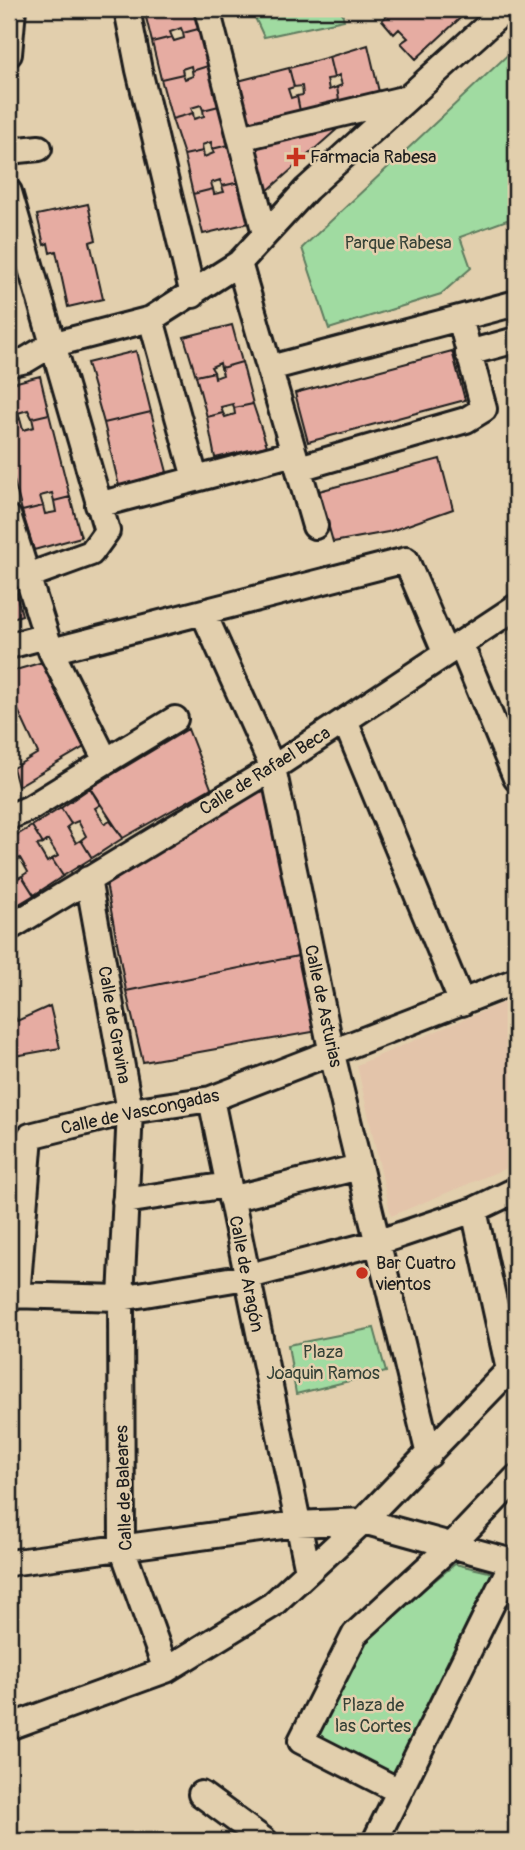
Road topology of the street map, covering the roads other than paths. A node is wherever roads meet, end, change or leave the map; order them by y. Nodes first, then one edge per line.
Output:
1 (13, 9) edge
2 (127, 9) edge
3 (206, 9) edge
4 (506, 9) edge
5 (9, 54) edge
6 (408, 98) junction
7 (240, 138) junction
8 (39, 148) dead end
9 (9, 152) edge
10 (9, 192) edge
11 (265, 234) junction
12 (239, 263) junction
13 (193, 295) junction
14 (516, 303) edge
15 (460, 318) junction
16 (151, 319) junction
17 (516, 340) edge
18 (51, 345) junction
19 (9, 349) edge
20 (468, 353) junction
21 (9, 364) edge
22 (270, 368) junction
23 (297, 460) junction
24 (195, 478) junction
25 (98, 505) junction
26 (9, 518) edge
27 (315, 526) dead end
28 (12, 545) edge
29 (25, 577) junction
30 (203, 612) junction
31 (510, 619) edge
32 (48, 644) junction
33 (9, 646) edge
34 (453, 648) junction
35 (175, 719) dead end
36 (345, 721) junction
37 (106, 761) junction
38 (273, 768) junction
39 (516, 778) edge
40 (9, 817) edge
41 (88, 879) junction
42 (9, 928) edge
43 (516, 981) edge
44 (462, 1003) junction
45 (332, 1054) junction
46 (211, 1099) junction
47 (130, 1111) junction
48 (359, 1167) junction
49 (516, 1190) edge
50 (229, 1192) junction
51 (125, 1201) junction
52 (474, 1209) junction
53 (376, 1243) junction
54 (246, 1277) junction
55 (13, 1295) edge
56 (121, 1298) junction
57 (513, 1366) edge
58 (429, 1455) junction
59 (516, 1478) edge
60 (363, 1521) junction
61 (297, 1524) junction
62 (452, 1545) junction
63 (122, 1548) junction
64 (9, 1563) edge
65 (514, 1563) edge
66 (308, 1572) junction
67 (166, 1671) junction
68 (9, 1727) edge
69 (397, 1790) junction
70 (201, 1794) dead end
71 (376, 1839) dead end
72 (265, 1841) edge

1 - 5 street
2 - 13 street
3 - 7 street
4 - 6 street
6 - 7 street
6 - 11 street
7 - 11 street
8 - 9 street
10 - 18 street
11 - 12 street
12 - 13 street
12 - 22 street
13 - 16 street
14 - 15 street
15 - 20 street
15 - 22 street
16 - 18 street
16 - 24 street
17 - 20 street
18 - 19 street
18 - 21 street
18 - 25 street
20 - 23 street
22 - 23 street
23 - 24 street
23 - 27 street
24 - 25 street
25 - 29 street
26 - 28 street
28 - 29 street
29 - 32 street
30 - 32 street
30 - 34 street
30 - 38 street, Calle de Asturias
31 - 34 street, Calle de Rafael Beca
32 - 33 street
32 - 37 street
34 - 36 street, Calle de Rafael Beca
34 - 39 street
35 - 37 street
36 - 38 street, Calle de Rafael Beca
36 - 44 street
37 - 40 street
38 - 41 street, Calle de Rafael Beca
38 - 45 street, Calle de Asturias
41 - 42 street, Calle de Rafael Beca
41 - 47 street, Calle de Gravina
43 - 44 street, Calle de Vascongadas
44 - 45 street, Calle de Vascongadas
45 - 46 street, Calle de Vascongadas
45 - 48 street, Calle de Asturias
46 - 47 street, Calle de Vascongadas
46 - 50 street, Calle de Aragón
47 - 51 street, Calle de Gravina
47 - 55 street, Calle de Vascongadas
48 - 50 street
48 - 53 street, Calle de Asturias
49 - 52 street
50 - 51 street
50 - 54 street, Calle de Aragón
51 - 56 street, Calle de Gravina
52 - 53 street
52 - 57 street
53 - 54 street
53 - 58 street, Calle de Asturias
54 - 56 street
54 - 61 street, Calle de Aragón
55 - 56 street
56 - 63 street, Calle de Baleares
57 - 58 street
58 - 60 street
59 - 62 street
60 - 61 street
60 - 62 street
60 - 66 street
61 - 63 street
61 - 66 street, Calle de Aragón
62 - 65 street
62 - 69 street
63 - 64 street
63 - 67 street, Calle de Baleares
65 - 69 street
66 - 67 street
67 - 68 street
69 - 71 street
70 - 72 street

